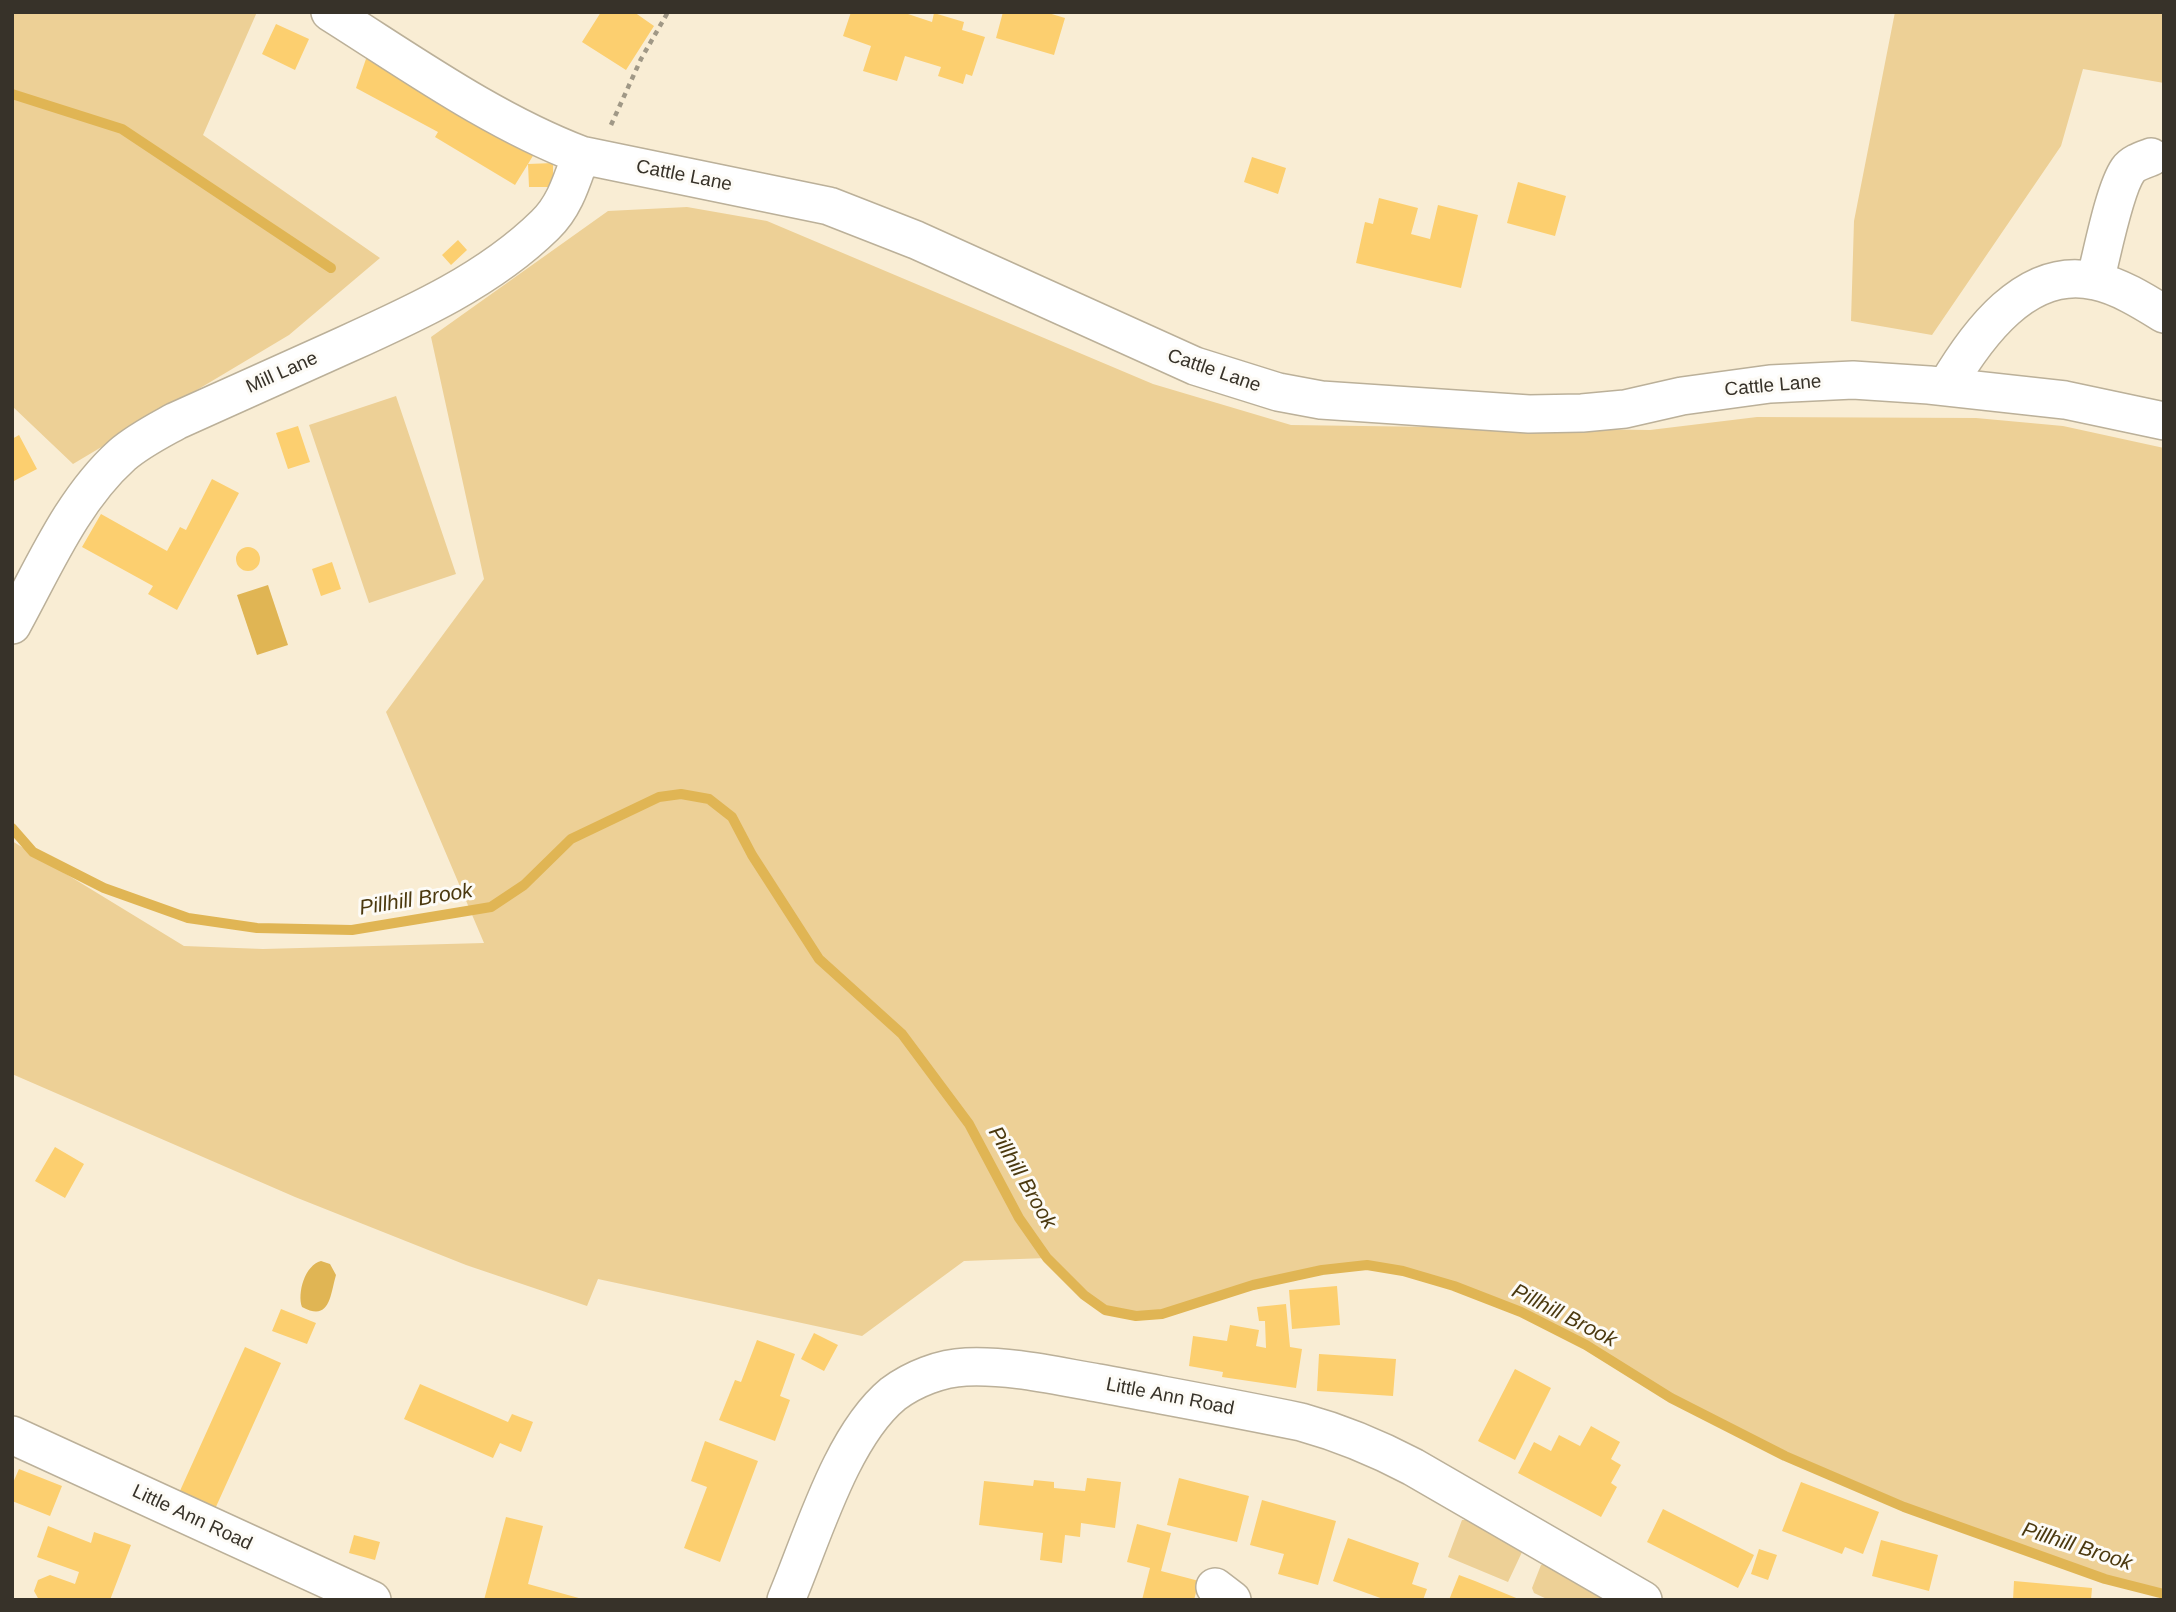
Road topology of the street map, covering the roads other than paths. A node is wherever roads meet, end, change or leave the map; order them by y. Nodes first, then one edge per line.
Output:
1 (330, 12) edge
2 (581, 155) junction
3 (2151, 157) dead end
4 (2095, 281) junction
5 (2164, 314) edge
6 (1946, 387) junction
7 (2164, 421) edge
8 (12, 625) edge
9 (12, 1435) edge
10 (372, 1600) edge
11 (786, 1600) edge
12 (1643, 1600) edge

1 - 2 street, Cattle Lane
2 - 6 street, Cattle Lane
2 - 8 street, Mill Lane
3 - 4 street
4 - 5 street
4 - 6 street
6 - 7 street, Cattle Lane
9 - 10 street, Little Ann Road
11 - 12 street, Little Ann Road

